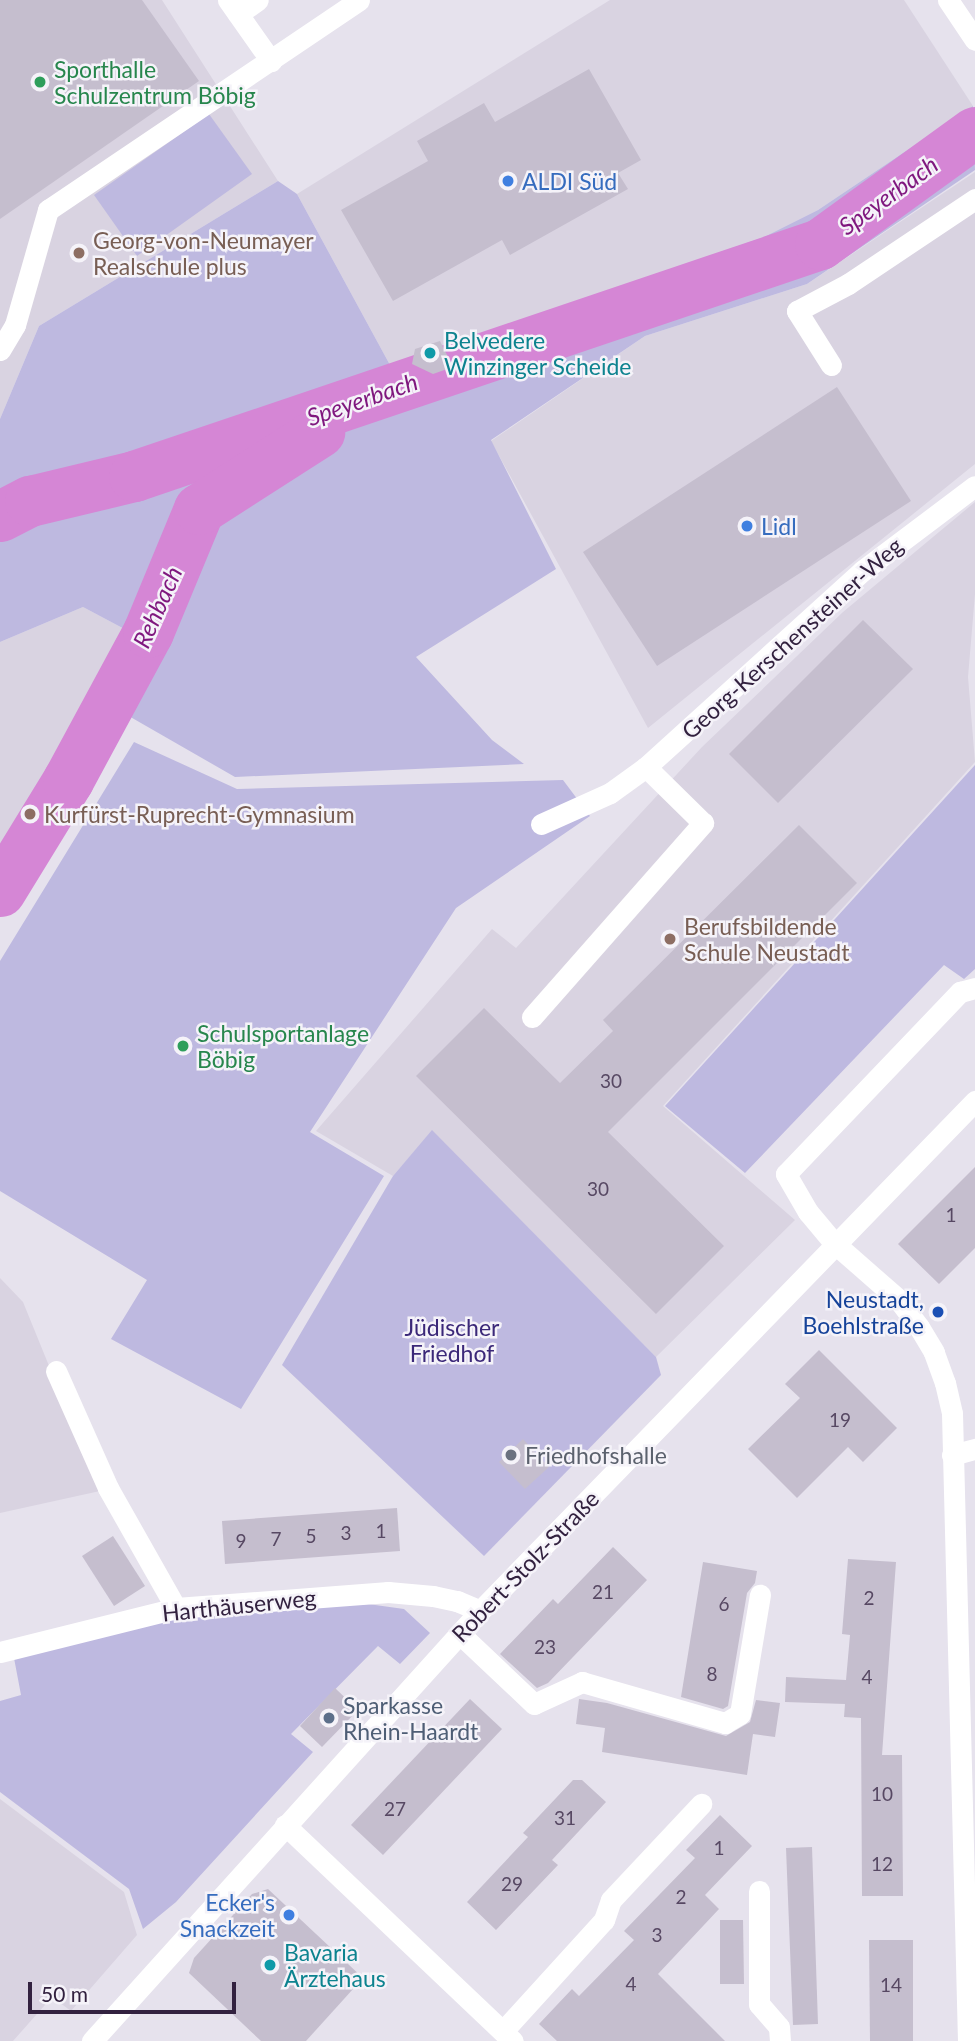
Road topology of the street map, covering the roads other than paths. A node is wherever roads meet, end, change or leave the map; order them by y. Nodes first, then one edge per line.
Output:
1 (258, 0) edge
2 (359, 0) edge
3 (948, 0) edge
4 (233, 7) edge
5 (975, 40) edge
6 (271, 61) junction
7 (975, 199) edge
8 (0, 350) edge
9 (831, 365) dead end
10 (975, 486) edge
11 (646, 767) junction
12 (541, 824) dead end
13 (975, 988) edge
14 (532, 1017) dead end
15 (975, 1101) edge
16 (834, 1243) junction
17 (56, 1371) dead end
18 (975, 1449) edge
19 (951, 1455) junction
20 (760, 1595) dead end
21 (176, 1608) junction
22 (480, 1611) junction
23 (460, 1634) junction
24 (0, 1652) edge
25 (701, 1804) dead end
26 (285, 1825) junction
27 (759, 1891) dead end
28 (970, 2033) edge
29 (508, 2036) edge
30 (92, 2041) edge
31 (780, 2041) edge

1 - 4 street
2 - 6 street
3 - 5 street
4 - 6 street
6 - 8 street
7 - 9 street
10 - 11 street, Georg-Kerschensteiner-Weg
11 - 12 street, Georg-Kerschensteiner-Weg
11 - 14 street
13 - 16 street
15 - 16 street, Robert-Stolz-Straße
16 - 19 street
16 - 22 street, Robert-Stolz-Straße
17 - 21 street
18 - 19 street
19 - 28 street
20 - 23 street
21 - 22 street, Harthäuserweg
21 - 24 street, Harthäuserweg
22 - 23 street, Robert-Stolz-Straße
23 - 26 street, Robert-Stolz-Straße
25 - 29 street
26 - 29 street
26 - 30 street, Robert-Stolz-Straße
27 - 31 street

